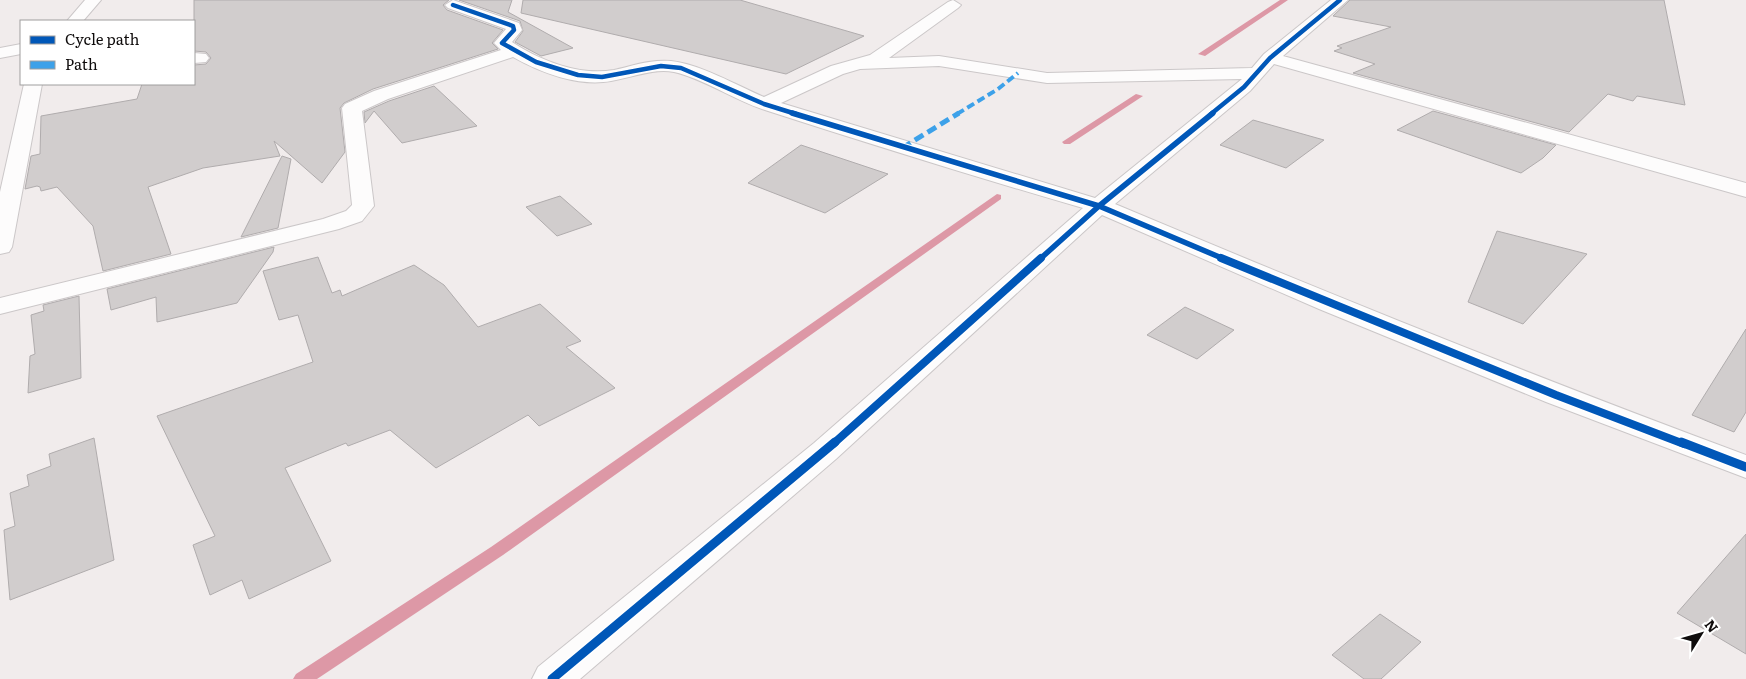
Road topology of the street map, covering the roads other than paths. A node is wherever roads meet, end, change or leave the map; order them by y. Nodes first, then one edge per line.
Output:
1 (93, 0) edge
2 (1340, 0) edge
3 (453, 5) dead end
4 (953, 5) dead end
5 (75, 20) edge
6 (20, 49) edge
7 (513, 52) junction
8 (0, 53) edge
9 (860, 64) junction
10 (1263, 66) junction
11 (32, 85) edge
12 (764, 104) junction
13 (1746, 190) edge
14 (1099, 206) junction
15 (5, 207) edge
16 (0, 247) edge
17 (0, 306) edge
18 (1746, 467) edge
19 (552, 679) edge

1 - 5 street
2 - 10 street
3 - 7 street
4 - 9 street
6 - 8 street
7 - 12 street
7 - 17 street
9 - 10 street
9 - 12 street
10 - 13 street
10 - 14 street
11 - 15 street
12 - 14 street
14 - 18 street
14 - 19 street
15 - 16 street

